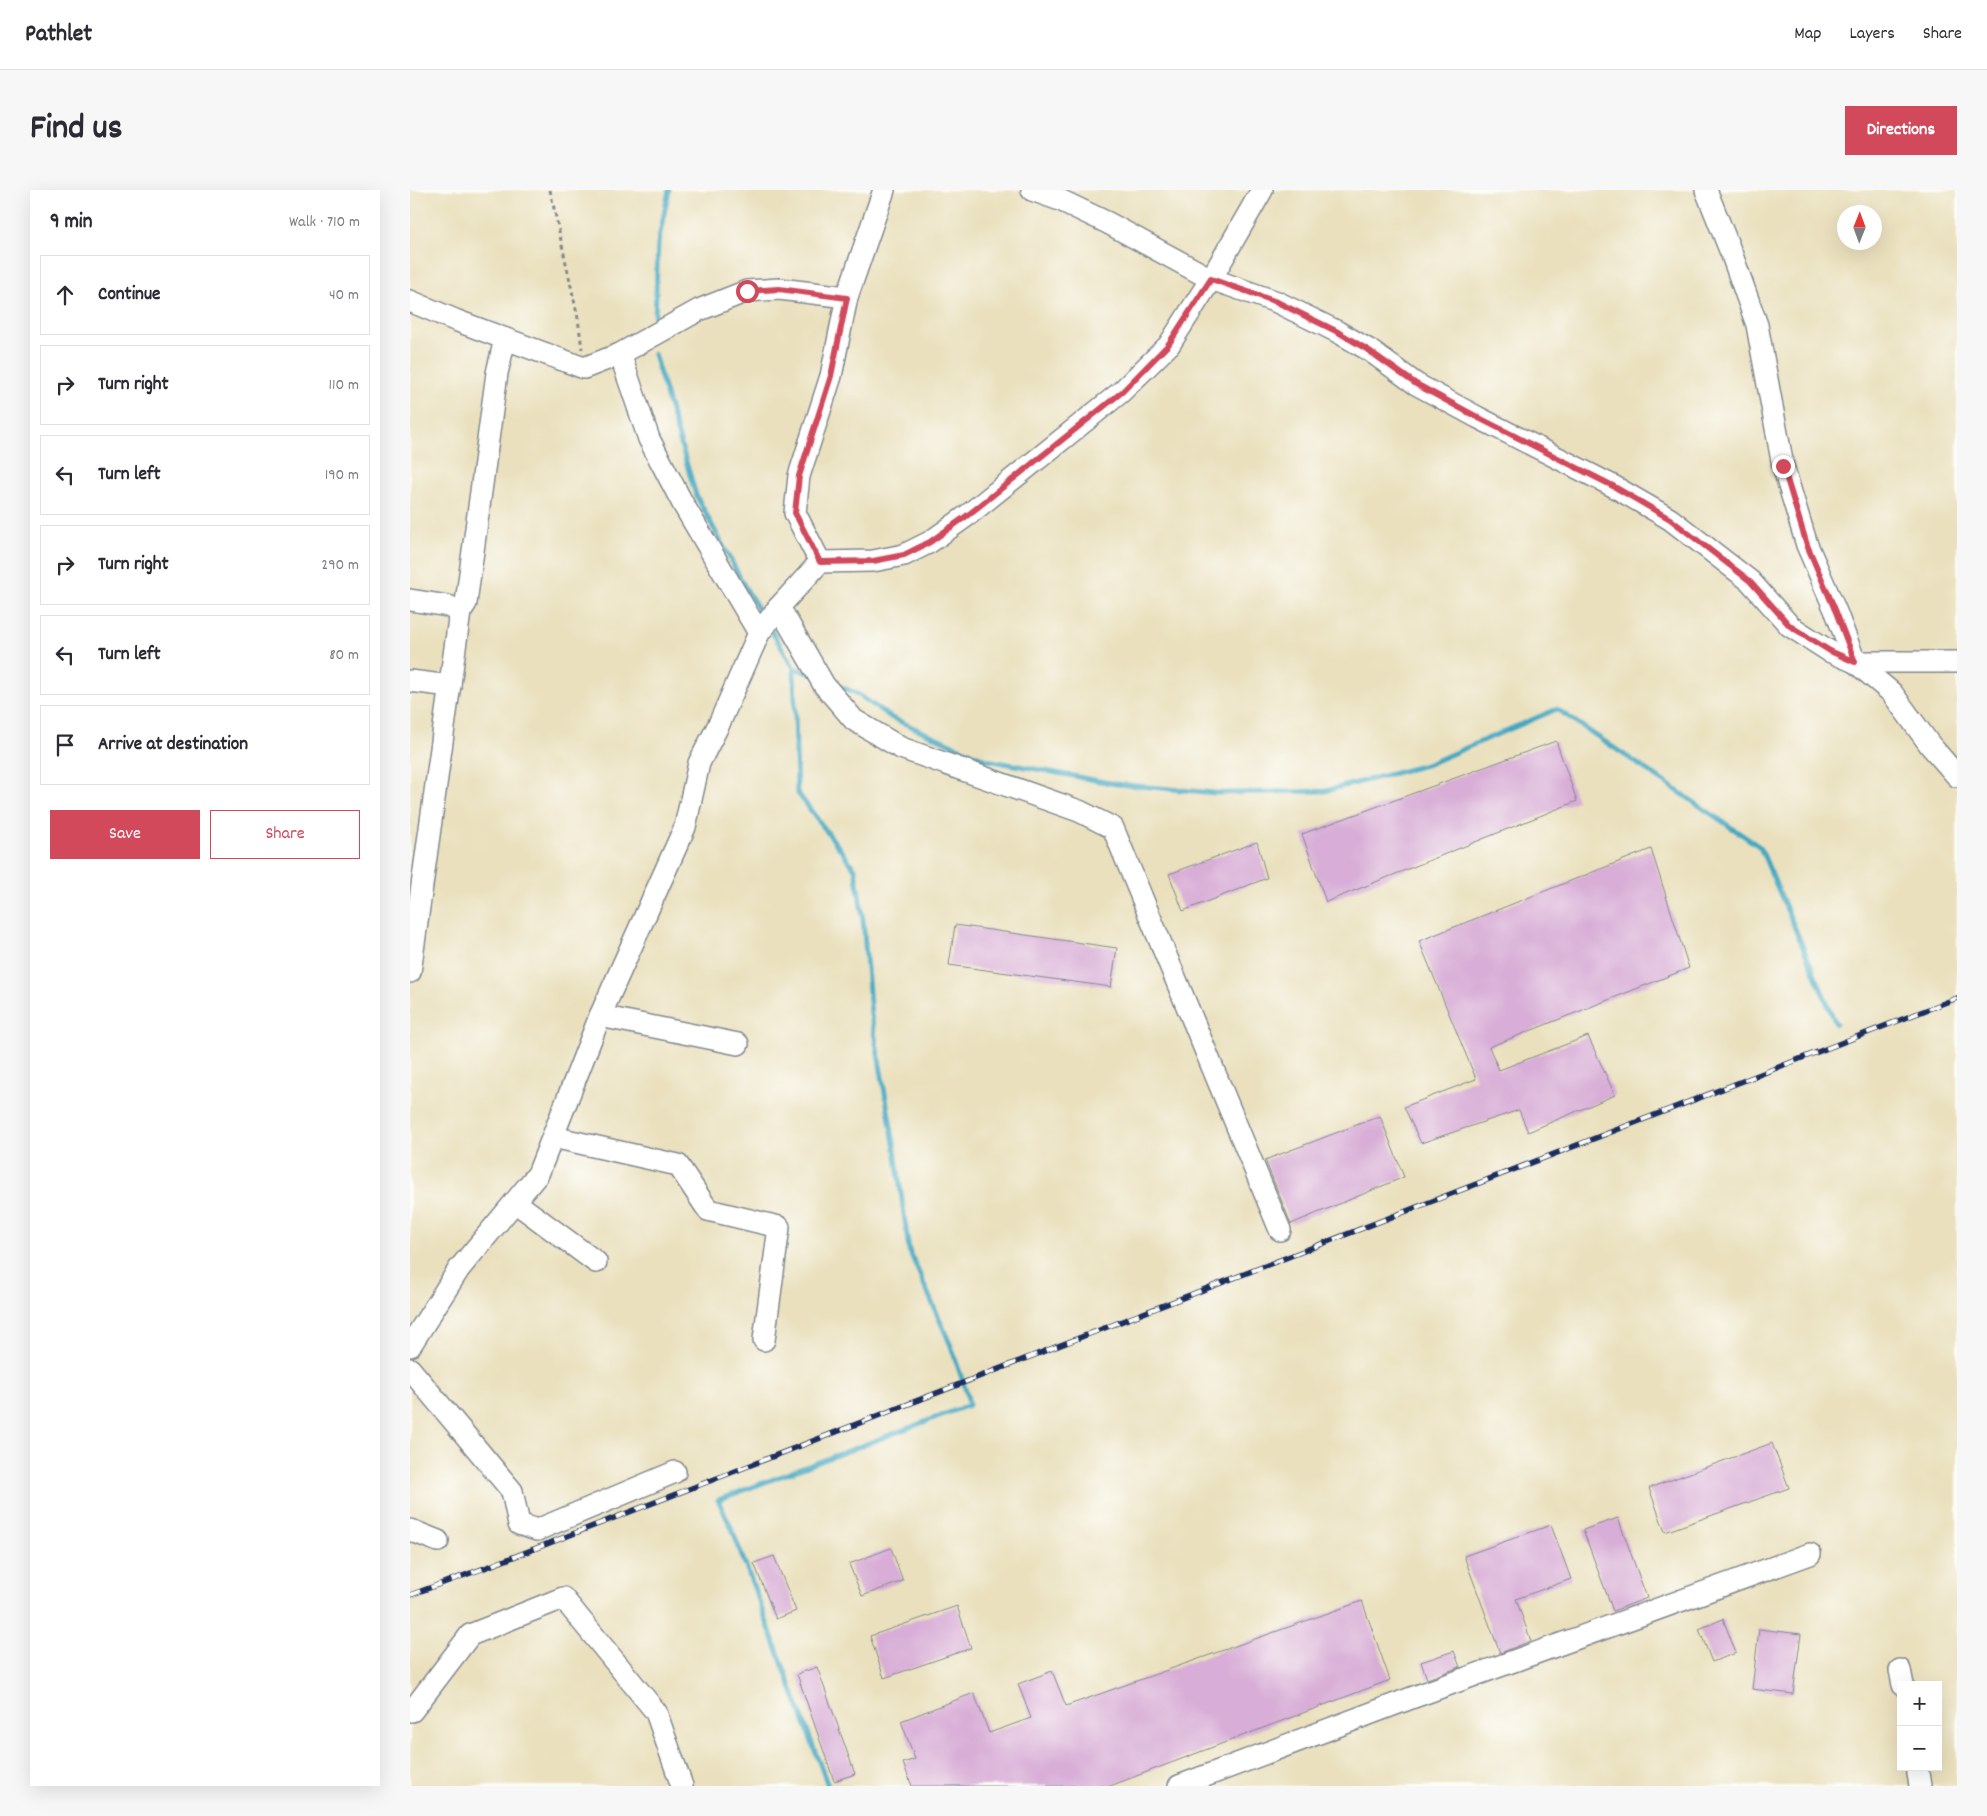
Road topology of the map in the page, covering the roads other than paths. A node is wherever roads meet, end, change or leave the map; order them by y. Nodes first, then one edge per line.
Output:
1 (884, 190) edge
2 (1032, 190) edge
3 (1262, 190) edge
4 (1706, 190) edge
5 (1211, 279) junction
6 (847, 298) junction
7 (410, 301) edge
8 (505, 339) junction
9 (620, 354) junction
10 (820, 562) junction
11 (410, 600) edge
12 (779, 607) junction
13 (460, 612) junction
14 (759, 633) junction
15 (1855, 662) junction
16 (1957, 662) edge
17 (410, 681) edge
18 (450, 686) junction
19 (1957, 776) edge
20 (410, 972) edge
21 (600, 1016) junction
22 (738, 1044) dead end
23 (553, 1138) junction
24 (515, 1202) junction
25 (1280, 1230) dead end
26 (596, 1262) dead end
27 (764, 1340) dead end
28 (410, 1346) edge
29 (410, 1369) edge
30 (675, 1472) dead end
31 (410, 1530) edge
32 (438, 1541) dead end
33 (1810, 1554) dead end
34 (410, 1711) edge
35 (1917, 1771) edge
36 (682, 1786) edge
37 (1179, 1786) edge
38 (1920, 1786) edge

1 - 6 street
2 - 5 street
3 - 5 street
4 - 15 street
5 - 10 street
5 - 15 street
6 - 9 street
6 - 10 street
7 - 8 street
8 - 9 street
8 - 13 street
9 - 14 street
10 - 12 street
11 - 13 street
12 - 14 street
12 - 25 street
13 - 18 street
14 - 21 street
15 - 16 street
15 - 19 street
17 - 18 street
18 - 20 street
21 - 22 street
21 - 23 street
23 - 24 street
23 - 27 street
24 - 26 street
24 - 28 street
29 - 30 street
31 - 32 street
33 - 37 street
34 - 36 street
35 - 38 street

